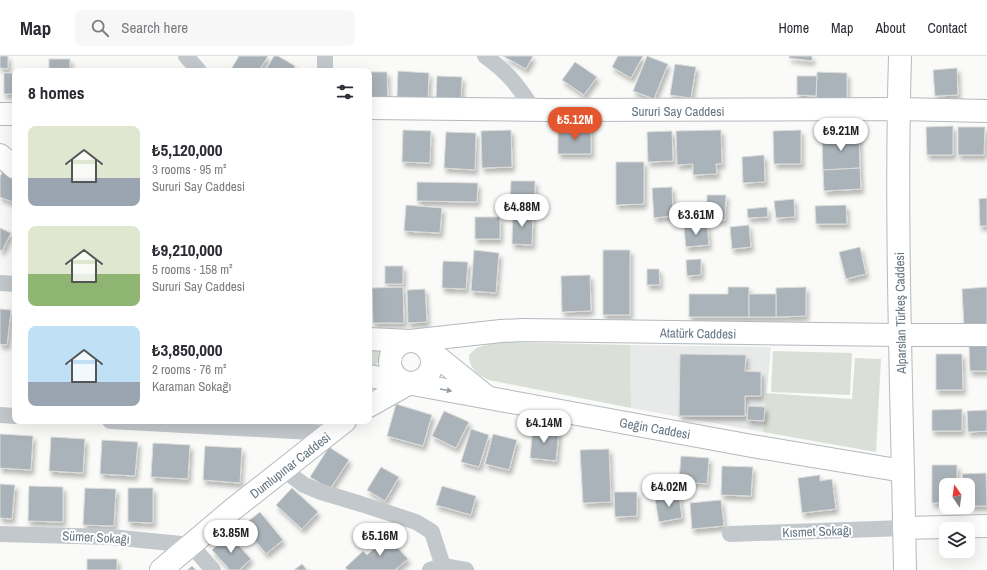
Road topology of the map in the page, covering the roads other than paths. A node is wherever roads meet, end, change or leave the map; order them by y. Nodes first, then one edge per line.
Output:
1 (186, 56) edge
2 (324, 56) edge
3 (485, 56) edge
4 (900, 56) edge
5 (196, 68) edge
6 (325, 68) edge
7 (372, 108) edge
8 (534, 110) junction
9 (899, 110) junction
10 (987, 111) edge
11 (0, 114) edge
12 (12, 114) edge
13 (0, 156) edge
14 (12, 166) edge
15 (0, 283) edge
16 (12, 284) edge
17 (900, 335) junction
18 (987, 335) edge
19 (372, 339) edge
20 (420, 346) junction
21 (391, 357) junction
22 (372, 381) edge
23 (408, 384) junction
24 (489, 398) junction
25 (372, 404) edge
26 (0, 415) edge
27 (12, 416) edge
28 (224, 424) edge
29 (338, 427) edge
30 (284, 470) junction
31 (903, 470) junction
32 (987, 526) edge
33 (904, 528) junction
34 (0, 534) edge
35 (730, 534) dead end
36 (191, 545) junction
37 (436, 568) edge
38 (162, 570) edge
39 (214, 570) edge
40 (466, 570) edge
41 (905, 570) edge

1 - 5 street
2 - 6 street
3 - 8 street
4 - 9 street, Alparslan Türkeş Caddesi
7 - 8 street, Sururi Say Caddesi
8 - 9 street, Sururi Say Caddesi
9 - 10 street, Sururi Say Caddesi
9 - 17 street, Alparslan Türkeş Caddesi
11 - 12 street
13 - 14 street
15 - 16 street
17 - 18 street, Atatürk Caddesi
17 - 20 street, Atatürk Caddesi
17 - 31 street, Alparslan Türkeş Caddesi
19 - 20 street, Atatürk Caddesi
20 - 21 street, Atatürk Caddesi
20 - 23 street
20 - 24 street
21 - 22 street
21 - 23 street
22 - 23 street
23 -> 24 street, Geğin Caddesi
23 - 25 street
24 - 31 street, Geğin Caddesi
26 - 27 street
28 - 29 street
29 - 30 street, Dumlupınar Caddesi
30 - 36 street, Dumlupınar Caddesi
30 - 37 street
31 - 33 street, Alparslan Türkeş Caddesi
32 - 33 street
33 - 35 street, Kısmet Sokağı
33 - 41 street, Alparslan Türkeş Caddesi
34 - 36 street, Sümer Sokağı
36 - 38 street, Dumlupınar Caddesi
36 - 39 street
37 - 40 street

